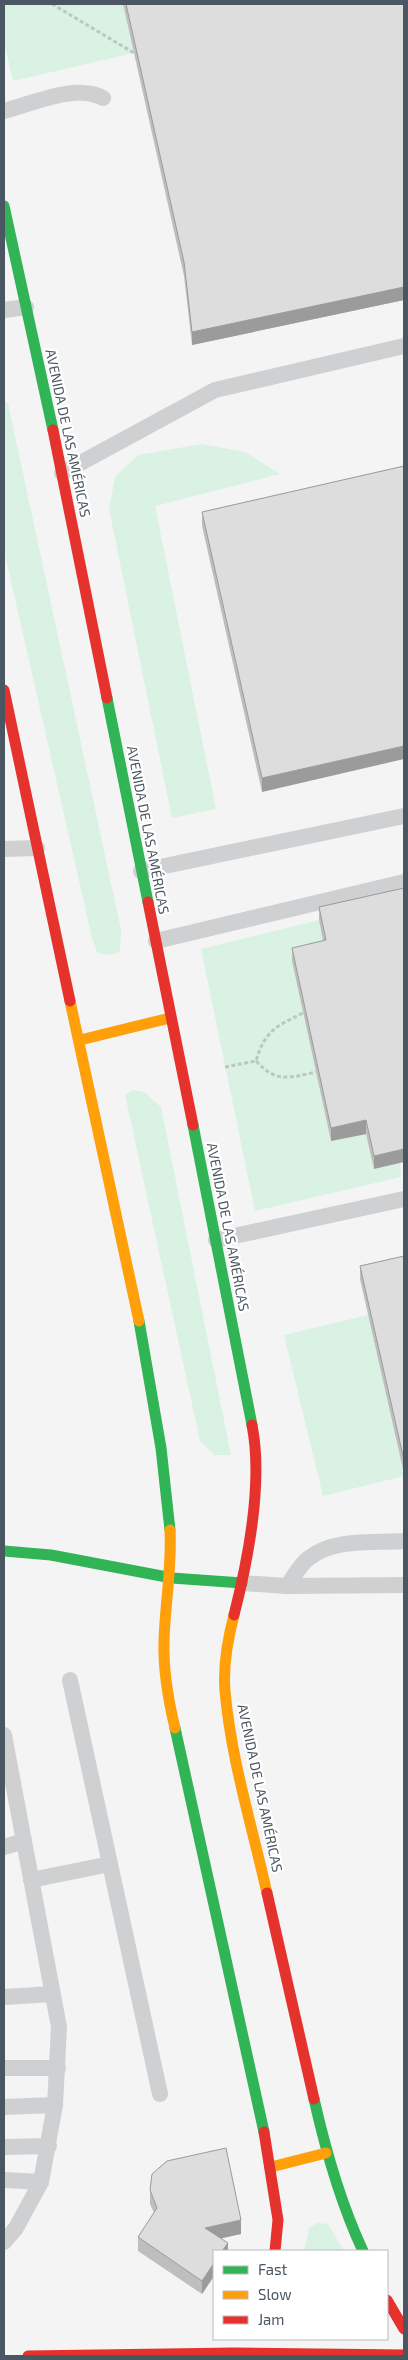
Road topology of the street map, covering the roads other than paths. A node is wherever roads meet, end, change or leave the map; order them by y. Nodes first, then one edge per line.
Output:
1 (103, 98) dead end
2 (4, 111) edge
3 (4, 206) edge
4 (26, 307) junction
5 (4, 310) edge
6 (404, 346) edge
7 (62, 473) junction
8 (4, 690) edge
9 (404, 816) edge
10 (4, 848) edge
11 (36, 848) junction
12 (141, 871) junction
13 (404, 882) edge
14 (156, 941) junction
15 (170, 1018) junction
16 (80, 1040) junction
17 (404, 1200) edge
18 (216, 1240) junction
19 (404, 1541) edge
20 (4, 1551) edge
21 (172, 1578) junction
22 (242, 1583) junction
23 (404, 1584) edge
24 (287, 1586) junction
25 (70, 1680) dead end
26 (4, 1735) edge
27 (24, 1841) junction
28 (4, 1847) edge
29 (110, 1864) junction
30 (31, 1880) junction
31 (52, 1994) junction
32 (4, 1997) edge
33 (4, 2068) edge
34 (58, 2068) junction
35 (160, 2094) dead end
36 (55, 2105) junction
37 (4, 2107) edge
38 (49, 2146) junction
39 (4, 2147) edge
40 (326, 2153) junction
41 (271, 2167) junction
42 (4, 2180) edge
43 (41, 2182) junction
44 (4, 2242) edge
45 (275, 2250) edge
46 (362, 2250) edge
47 (388, 2302) edge
48 (404, 2329) edge
49 (240, 2340) edge
50 (234, 2352) junction
51 (404, 2355) edge
52 (28, 2356) edge

1 - 2 lane
3 - 4 main road, AVENIDA DE LAS AMÉRICAS
4 - 5 lane
4 - 7 main road, AVENIDA DE LAS AMÉRICAS
6 - 7 lane
7 - 12 main road, AVENIDA DE LAS AMÉRICAS
8 - 11 main road
9 - 12 lane
10 - 11 lane
11 - 16 main road
12 - 14 main road, AVENIDA DE LAS AMÉRICAS
13 - 14 lane
14 - 15 main road, AVENIDA DE LAS AMÉRICAS
15 - 16 main road
15 - 18 main road, AVENIDA DE LAS AMÉRICAS
16 - 21 main road
17 - 18 lane
18 - 22 main road, AVENIDA DE LAS AMÉRICAS
19 - 24 lane
20 - 21 main road
21 - 22 main road
21 - 41 main road
22 - 24 lane
22 - 40 main road, AVENIDA DE LAS AMÉRICAS
23 - 24 lane
25 - 29 lane
26 - 27 lane
27 - 28 lane
27 - 30 lane
29 - 30 lane
29 - 35 lane
30 - 31 lane
31 - 32 lane
31 - 34 lane
33 - 34 lane
34 - 36 lane
36 - 37 lane
36 - 38 lane
38 - 39 lane
38 - 43 lane
40 - 41 main road
40 - 46 main road, AVENIDA DE LAS AMÉRICAS
41 - 45 main road
42 - 43 lane
43 - 44 lane
47 - 48 main road
49 - 50 main road
50 - 51 main road
50 - 52 main road

